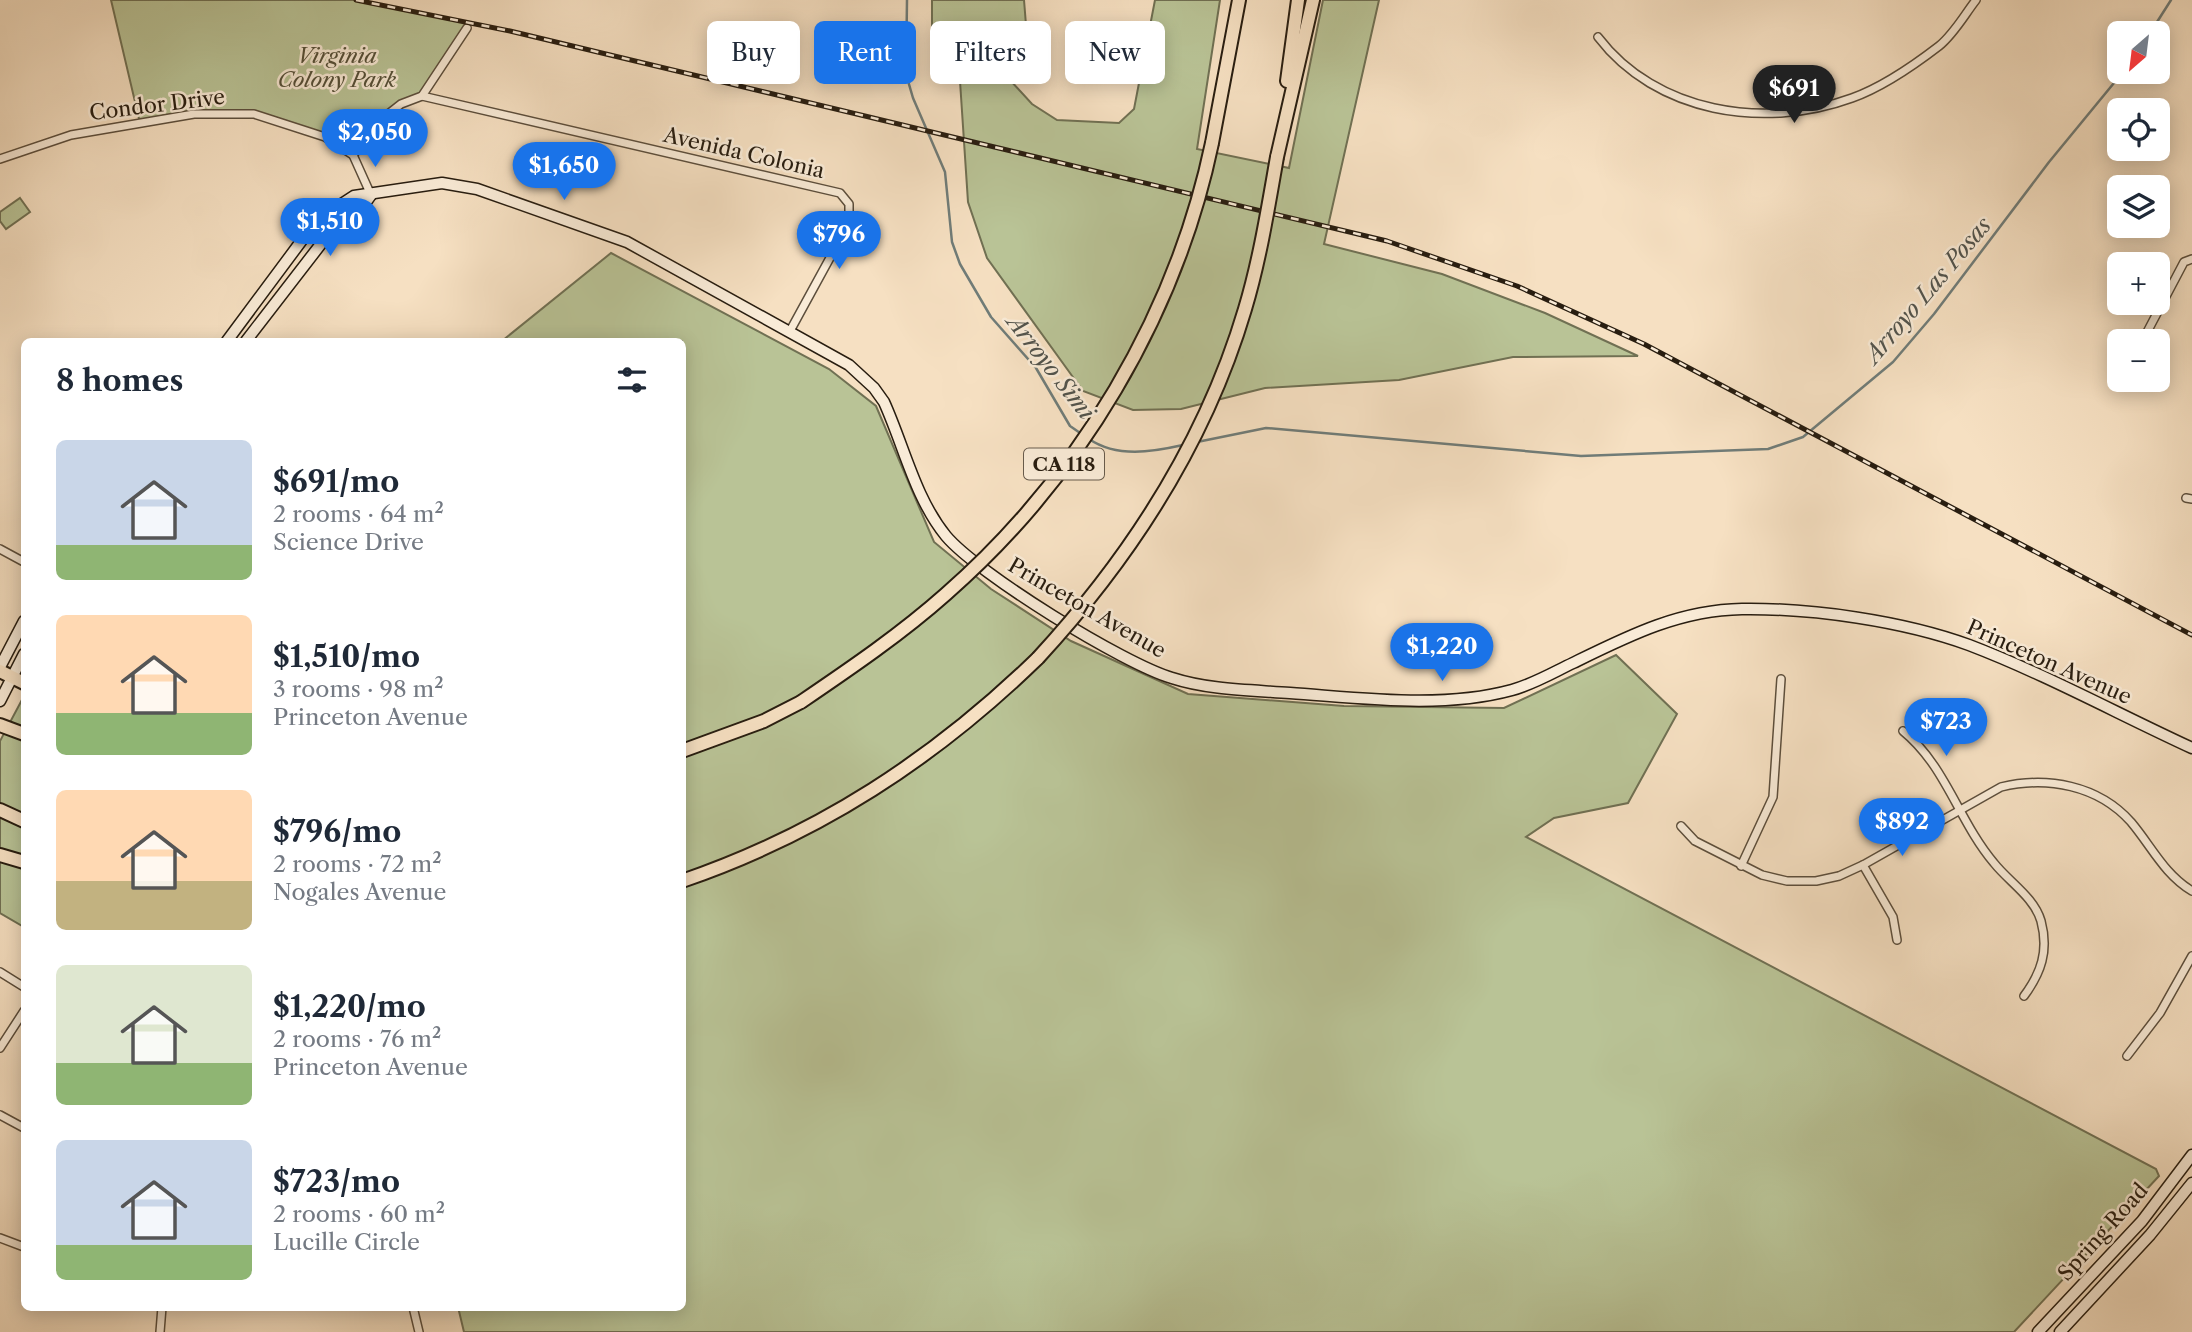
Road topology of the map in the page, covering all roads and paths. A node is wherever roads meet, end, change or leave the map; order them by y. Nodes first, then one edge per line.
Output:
1 (1239, 0) edge
2 (1298, 0) edge
3 (1313, 0) edge
4 (1976, 0) edge
5 (467, 28) dead end
6 (1598, 37) dead end
7 (422, 96) junction
8 (353, 155) junction
9 (1277, 158) junction
10 (0, 159) edge
11 (371, 195) junction
12 (2192, 259) edge
13 (2149, 329) edge
14 (790, 331) junction
15 (229, 338) edge
16 (248, 338) edge
17 (0, 549) edge
18 (21, 560) edge
19 (21, 629) edge
20 (21, 657) edge
21 (4, 672) edge
22 (1782, 679) dead end
23 (21, 682) edge
24 (0, 701) edge
25 (0, 725) edge
26 (1903, 731) dead end
27 (21, 733) edge
28 (2192, 748) edge
29 (686, 750) edge
30 (1959, 808) junction
31 (0, 810) edge
32 (21, 820) edge
33 (1681, 826) dead end
34 (0, 855) edge
35 (21, 861) edge
36 (1863, 865) junction
37 (1741, 866) junction
38 (686, 879) edge
39 (2192, 891) edge
40 (1896, 940) dead end
41 (2192, 956) edge
42 (0, 972) edge
43 (21, 985) edge
44 (2024, 996) dead end
45 (21, 1016) edge
46 (0, 1048) edge
47 (2127, 1056) dead end
48 (0, 1115) edge
49 (21, 1126) edge
50 (2192, 1155) edge
51 (2192, 1183) edge
52 (0, 1238) edge
53 (21, 1246) edge
54 (162, 1311) edge
55 (414, 1311) edge
56 (159, 1332) edge
57 (419, 1332) edge
58 (2038, 1332) edge
59 (2060, 1332) edge

1 - 29 highway, CA 118, bridge
2 - 9 highway
3 - 9 highway
4 - 6 street
5 - 7 street
7 - 8 street
7 - 14 street, Avenida Colonia
8 - 10 street, Condor Drive
8 - 11 street
9 - 38 highway, bridge
11 - 14 street, Princeton Avenue
11 - 15 street, Princeton Avenue
11 - 16 street
12 - 13 street
14 - 28 street, Princeton Avenue
17 - 18 street
19 - 21 street
20 - 21 street
21 - 23 highway
21 - 24 street
22 - 37 street
25 - 27 highway
26 - 30 street
30 - 36 street
30 - 39 street
30 - 44 street
31 - 32 highway
33 - 37 street
34 - 35 highway
36 - 37 street
36 - 40 street
41 - 47 street
42 - 43 street
45 - 46 street
48 - 49 street
50 - 58 street, Spring Road
51 - 59 street, Spring Road
52 - 53 street
54 - 56 street
55 - 57 street

